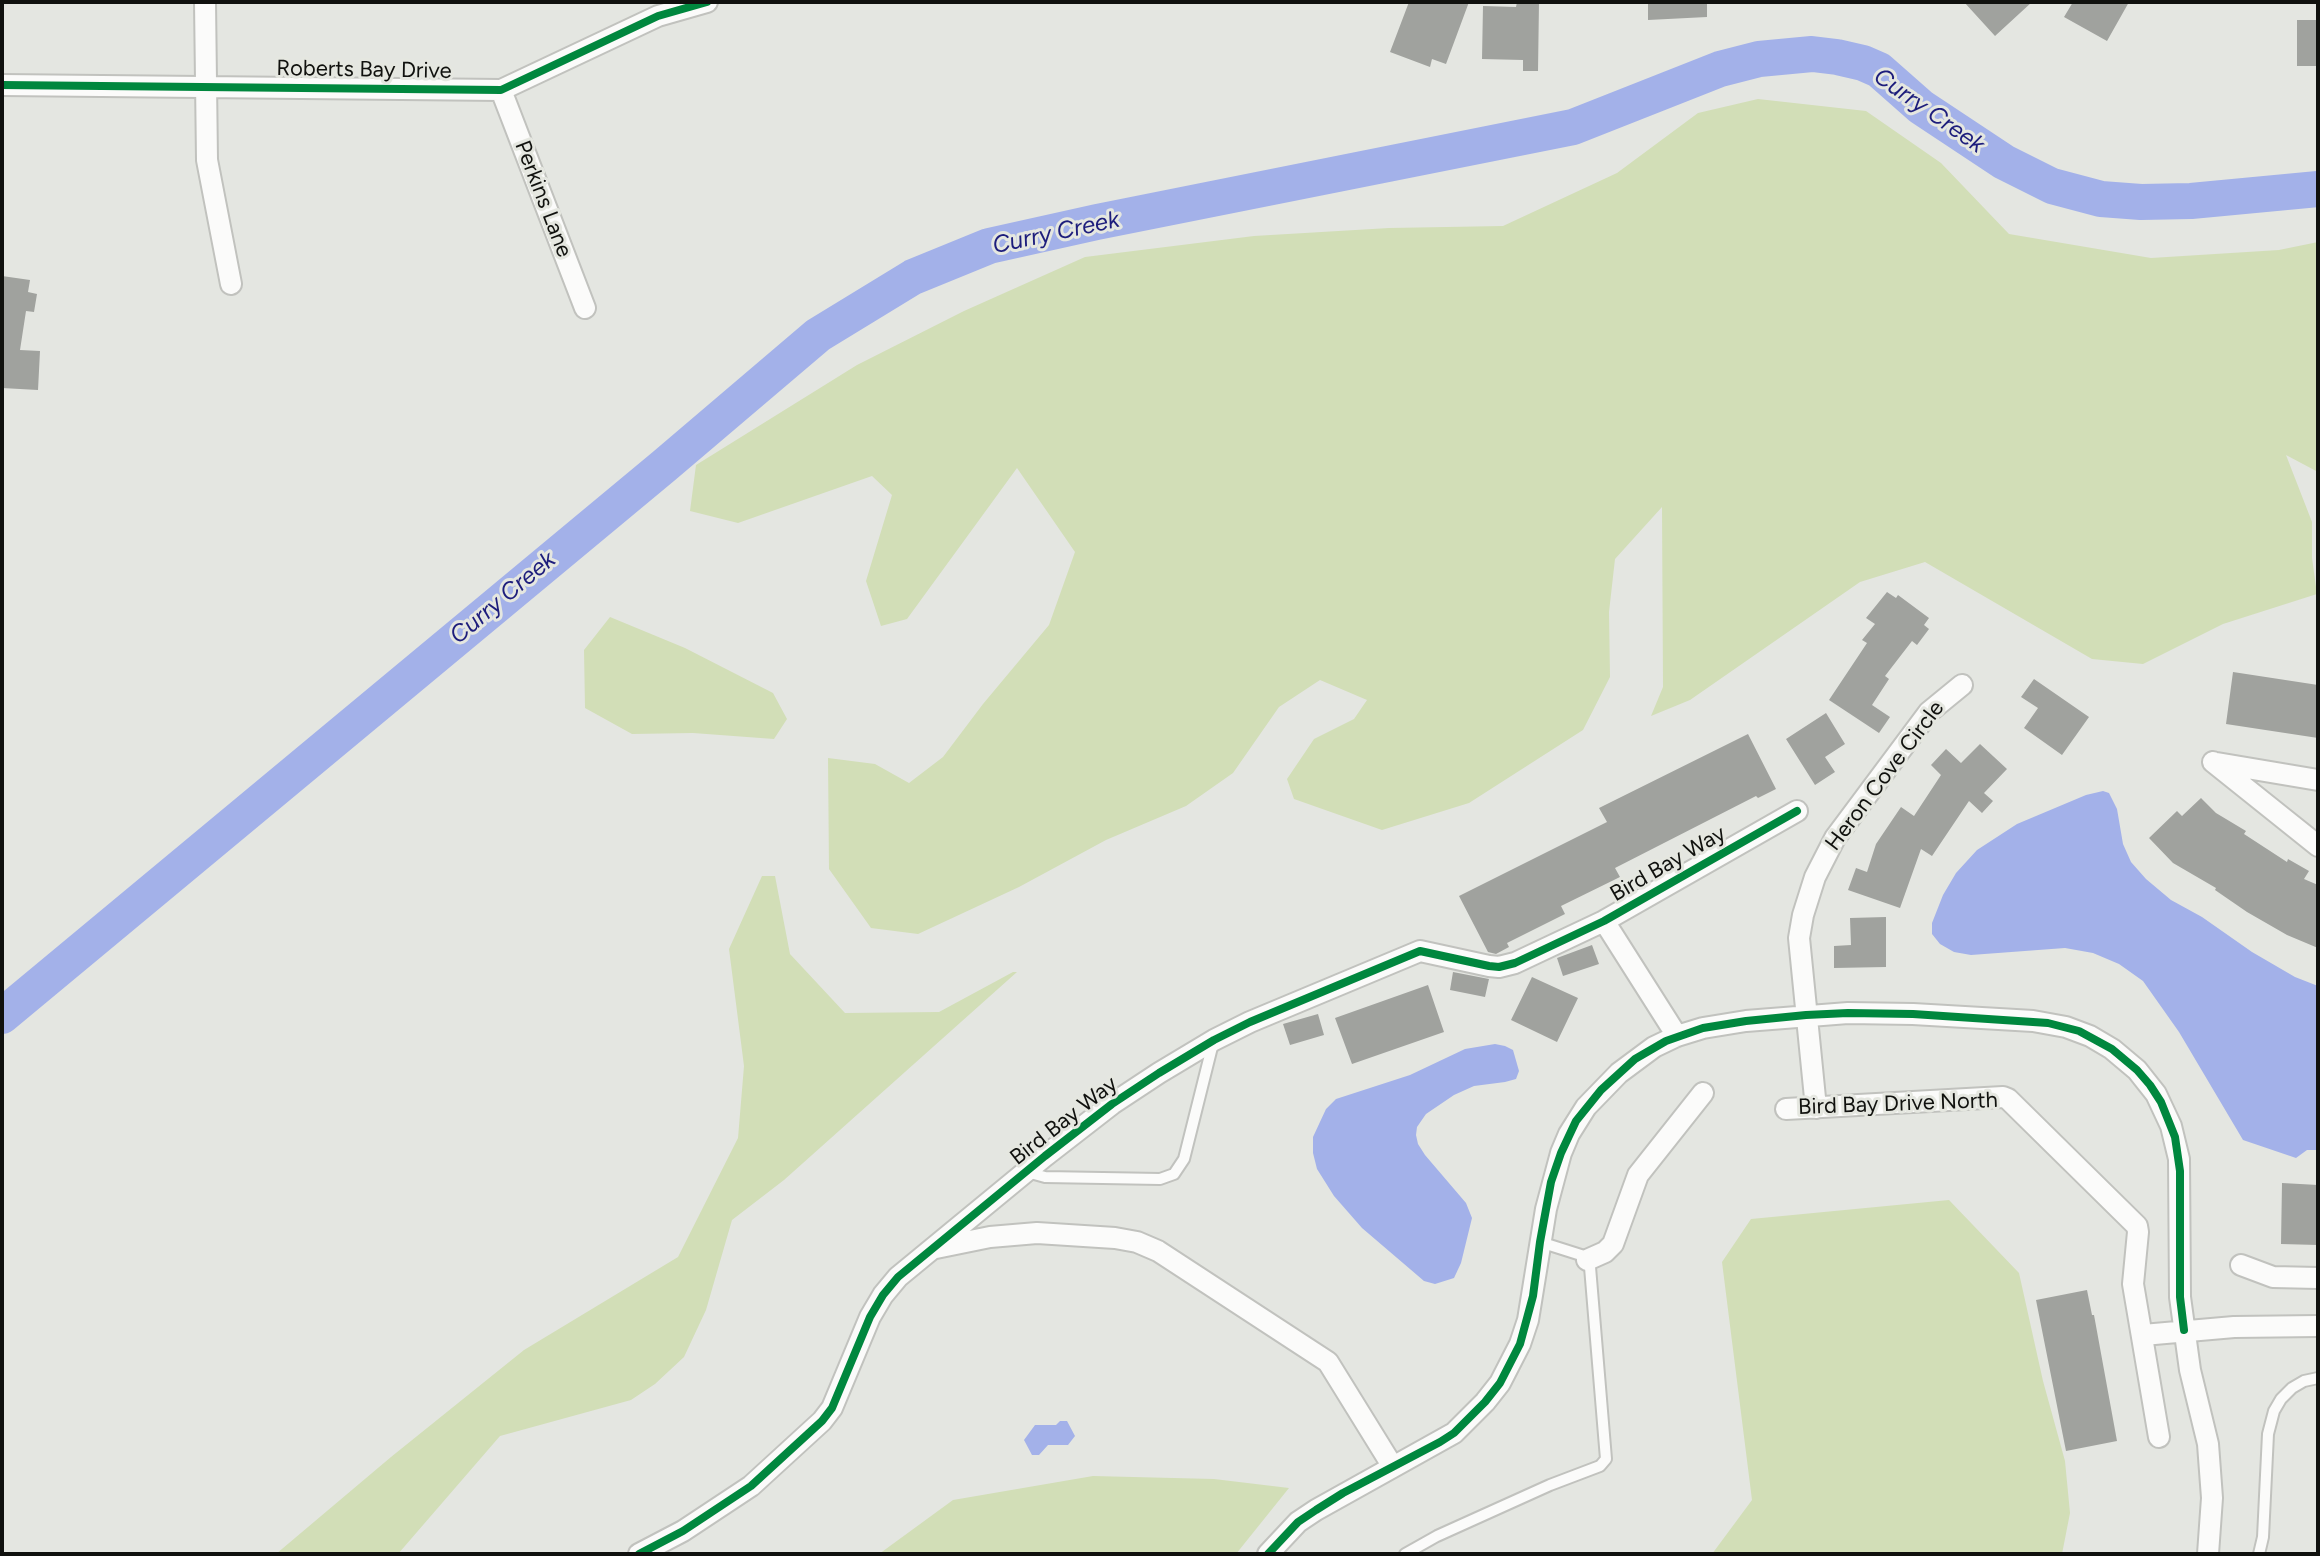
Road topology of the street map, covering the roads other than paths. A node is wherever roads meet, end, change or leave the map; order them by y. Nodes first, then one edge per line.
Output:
1 (205, 2) edge
2 (707, 2) edge
3 (2, 85) edge
4 (205, 86) junction
5 (501, 90) junction
6 (231, 284) dead end
7 (585, 308) dead end
8 (1962, 685) dead end
9 (2318, 780) edge
10 (1797, 811) dead end
11 (2318, 846) edge
12 (1604, 921) junction
13 (1806, 1015) junction
14 (1677, 1036) junction
15 (1214, 1040) junction
16 (1703, 1093) dead end
17 (1816, 1108) junction
18 (1786, 1109) dead end
19 (1027, 1172) junction
20 (1540, 1242) junction
21 (933, 1249) junction
22 (1587, 1260) junction
23 (2241, 1265) dead end
24 (2318, 1278) edge
25 (2318, 1326) edge
26 (2184, 1330) junction
27 (2143, 1335) junction
28 (2318, 1378) edge
29 (2159, 1437) dead end
30 (1393, 1467) junction
31 (639, 1554) edge
32 (1268, 1554) edge
33 (1405, 1554) edge
34 (2208, 1554) edge
35 (2259, 1554) edge

1 - 4 street
2 - 5 street, Roberts Bay Drive
3 - 4 street, Roberts Bay Drive
4 - 5 street, Roberts Bay Drive
4 - 6 street
5 - 7 street, Perkins Lane
8 - 13 street, Heron Cove Circle
9 - 11 street
10 - 12 street, Bird Bay Way
12 - 14 street, Bird Bay Way
12 - 15 street, Bird Bay Way
13 - 14 street
13 - 17 street, Heron Cove Circle
13 - 26 street
14 - 20 street
15 - 19 street, Bird Bay Way
15 - 19 lane
16 - 22 street
17 - 18 street, Bird Bay Drive North
17 - 27 street, Bird Bay Drive North
19 - 21 street, Bird Bay Way
20 - 22 lane
20 - 30 street
21 - 30 street, Bird Bay Way
21 - 31 street, Bird Bay Way
22 - 33 lane
23 - 24 street
25 - 26 street
26 - 27 street
26 - 34 street
27 - 29 street, Bird Bay Drive North
28 - 35 lane
30 - 32 street

